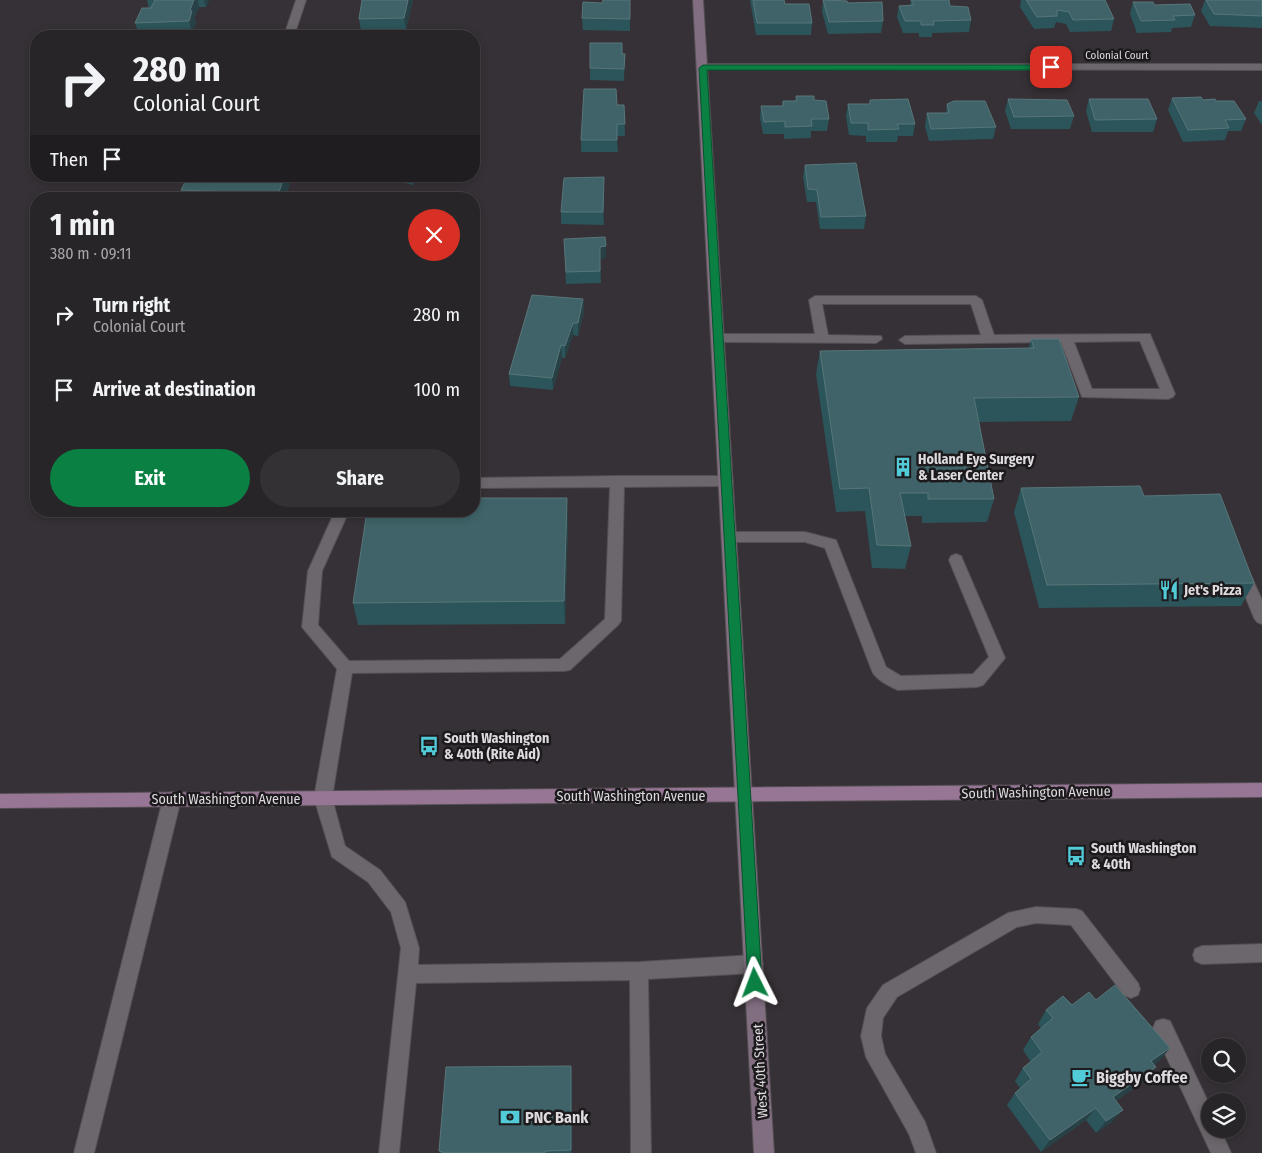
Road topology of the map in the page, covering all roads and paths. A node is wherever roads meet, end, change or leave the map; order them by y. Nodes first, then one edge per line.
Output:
1 (301, 0) edge
2 (698, 0) edge
3 (291, 30) edge
4 (1262, 67) edge
5 (703, 68) junction
6 (718, 338) junction
7 (1066, 338) junction
8 (822, 339) junction
9 (876, 339) dead end
10 (905, 340) dead end
11 (989, 340) junction
12 (726, 481) junction
13 (617, 482) junction
14 (480, 483) edge
15 (339, 517) edge
16 (729, 536) junction
17 (1237, 558) edge
18 (956, 560) dead end
19 (1262, 618) edge
20 (345, 667) junction
21 (1262, 790) edge
22 (744, 795) junction
23 (323, 798) junction
24 (172, 799) junction
25 (0, 801) edge
26 (1262, 953) edge
27 (1202, 955) dead end
28 (754, 964) junction
29 (639, 971) junction
30 (408, 974) junction
31 (1131, 989) dead end
32 (1163, 1028) dead end
33 (1201, 1109) edge
34 (1214, 1138) edge
35 (84, 1153) edge
36 (389, 1153) edge
37 (642, 1153) edge
38 (764, 1153) edge
39 (926, 1153) edge
40 (1221, 1153) edge

1 - 3 street
2 - 5 street, West 40th Street
4 - 5 street, Colonial Court
5 - 6 street, West 40th Street
6 - 8 street
6 - 12 street, West 40th Street
7 - 7 street
7 - 11 street
8 - 9 street
8 - 11 street
10 - 11 street
12 - 13 street
12 - 16 street, West 40th Street
13 - 14 street
13 - 20 street
15 - 20 street
16 - 18 street
16 - 22 street, West 40th Street
17 - 19 street
20 - 23 street
21 - 22 main road, South Washington Avenue
22 - 23 main road, South Washington Avenue
22 - 28 street, West 40th Street
23 - 24 main road, South Washington Avenue
23 - 30 street
24 - 25 main road, South Washington Avenue
24 - 35 street
26 - 27 street
28 - 29 street
28 - 38 street, West 40th Street
29 - 30 street
29 - 37 street
30 - 36 street
31 - 39 street
32 - 33 street
34 - 40 street

